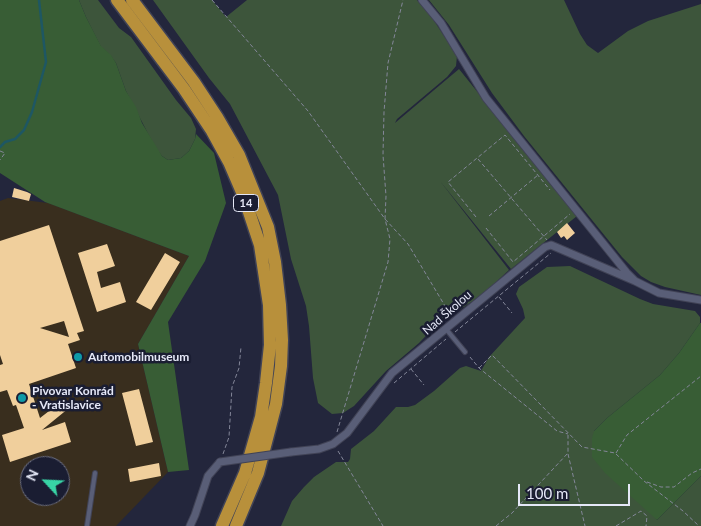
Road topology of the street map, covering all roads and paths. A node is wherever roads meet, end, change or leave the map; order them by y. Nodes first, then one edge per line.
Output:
1 (117, 0) edge
2 (132, 0) edge
3 (212, 0) edge
4 (403, 0) edge
5 (422, 0) edge
6 (0, 150) edge
7 (477, 158) junction
8 (0, 160) edge
9 (538, 175) junction
10 (554, 195) dead end
11 (510, 198) junction
12 (570, 215) dead end
13 (489, 216) dead end
14 (476, 217) dead end
15 (385, 219) junction
16 (486, 228) dead end
17 (544, 236) junction
18 (547, 240) dead end
19 (553, 251) dead end
20 (635, 281) junction
21 (499, 297) junction
22 (701, 300) edge
23 (512, 313) dead end
24 (454, 322) junction
25 (456, 330) junction
26 (448, 332) junction
27 (459, 334) dead end
28 (445, 339) junction
29 (448, 343) dead end
30 (241, 347) dead end
31 (465, 352) joint
32 (411, 368) junction
33 (479, 368) junction
34 (701, 376) edge
35 (424, 385) dead end
36 (391, 387) dead end
37 (568, 434) junction
38 (261, 440) junction
39 (333, 444) junction
40 (568, 453) junction
41 (615, 453) junction
42 (220, 462) junction
43 (701, 469) edge
44 (95, 473) dead end
45 (644, 481) junction
46 (87, 526) edge
47 (190, 526) edge
48 (222, 526) edge
49 (236, 526) edge
50 (383, 526) edge
51 (496, 526) edge
52 (585, 526) edge
53 (616, 526) edge
54 (646, 526) edge
55 (699, 526) edge

1 - 38 highway, 14
2 - 38 highway, 14
3 - 15 path
4 - 15 path
5 - 20 street, Nad Školou
6 - 8 path
7 - 9 path
7 - 11 path
7 - 14 path
9 - 10 path
9 - 11 path
11 - 13 path
11 - 17 path
12 - 17 path
15 - 24 path
15 - 39 path
16 - 17 path
17 - 18 path
19 - 21 path
20 - 22 street, Nad Školou
20 - 24 street, Nad Školou
21 - 23 path
21 - 25 path
24 - 26 street, Nad Školou
25 - 26 path
25 - 27 path
26 - 28 path
26 - 31 lane
26 - 39 street, Nad Školou
28 - 29 path
28 - 32 path
30 - 42 path
31 - 33 path
32 - 35 path
32 - 36 path
33 - 37 path
33 - 37 path
34 - 41 path
37 - 40 path
37 - 41 path
38 - 48 highway, 14
38 - 49 highway, 14
39 - 42 street, Nad Školou, bridge
39 - 50 path
40 - 51 path
40 - 52 path
41 - 45 path
42 - 47 street
43 - 45 path
44 - 46 lane
45 - 55 path
53 - 54 path

